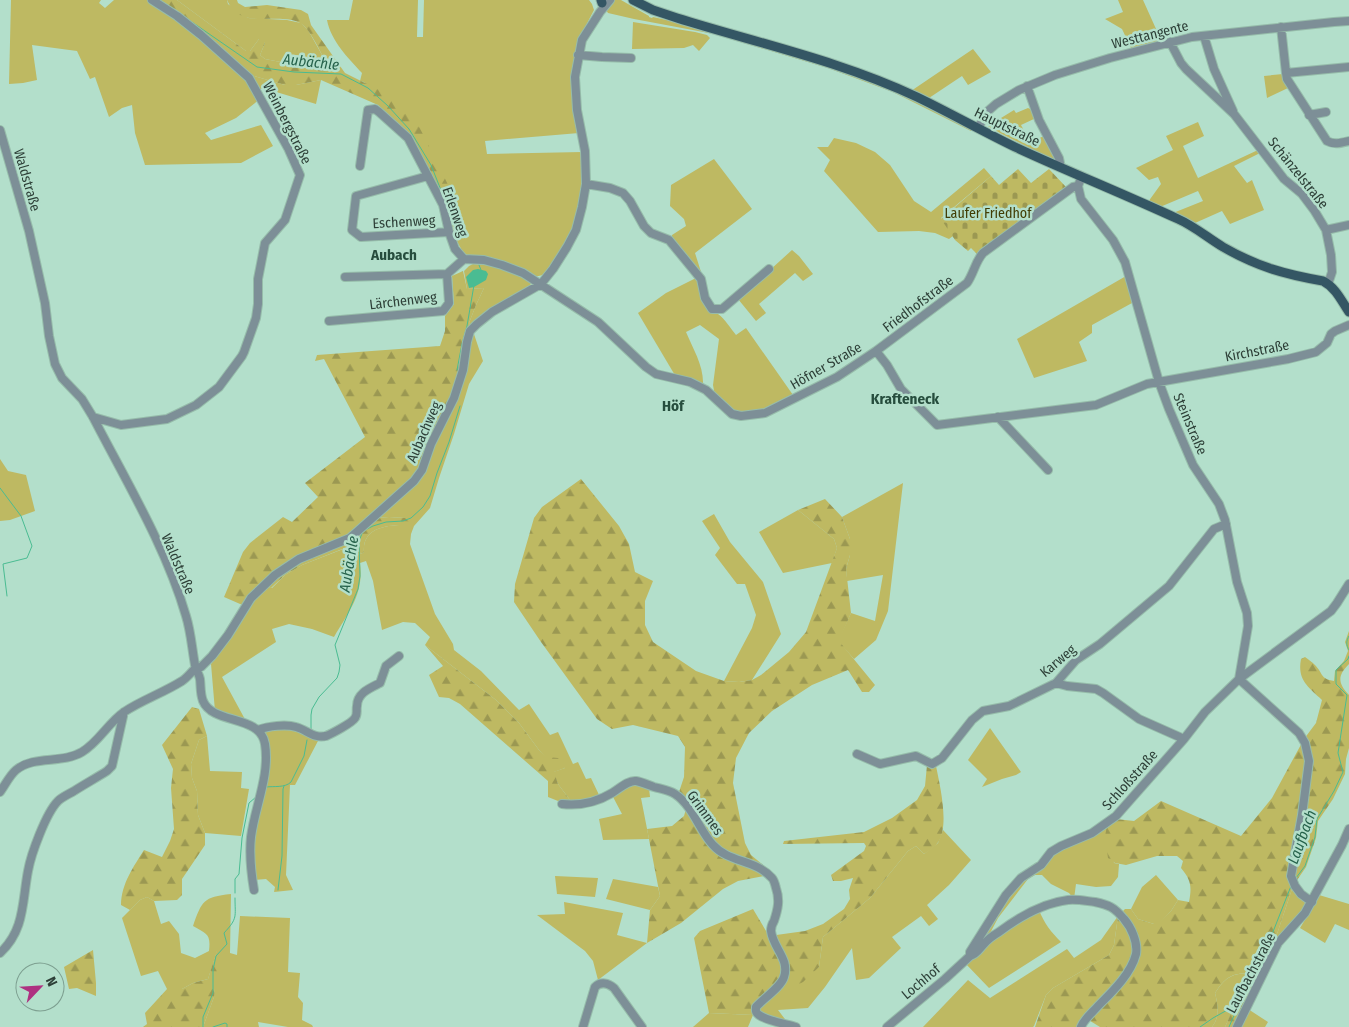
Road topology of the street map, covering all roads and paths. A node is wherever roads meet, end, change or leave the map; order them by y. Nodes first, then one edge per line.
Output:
1 (152, 0) edge
2 (633, 0) edge
3 (603, 3) edge
4 (1349, 21) edge
5 (1281, 27) junction
6 (1204, 36) junction
7 (1170, 42) junction
8 (578, 55) junction
9 (631, 58) dead end
10 (1349, 67) edge
11 (1286, 73) junction
12 (1027, 86) junction
13 (1326, 112) dead end
14 (1234, 114) junction
15 (1309, 115) junction
16 (978, 128) junction
17 (0, 130) edge
18 (1349, 142) edge
19 (360, 166) dead end
20 (1060, 167) junction
21 (428, 176) junction
22 (1080, 181) junction
23 (586, 184) junction
24 (1349, 225) edge
25 (1326, 230) junction
26 (449, 232) junction
27 (464, 258) junction
28 (769, 269) dead end
29 (447, 274) junction
30 (345, 277) dead end
31 (541, 284) junction
32 (1328, 284) junction
33 (1349, 312) edge
34 (329, 321) dead end
35 (1349, 325) edge
36 (876, 351) junction
37 (1159, 382) junction
38 (93, 417) junction
39 (998, 418) junction
40 (1048, 470) dead end
41 (1226, 524) junction
42 (1349, 584) edge
43 (399, 656) dead end
44 (198, 668) junction
45 (1239, 679) junction
46 (1056, 683) junction
47 (124, 712) junction
48 (258, 730) junction
49 (1184, 739) junction
50 (857, 754) dead end
51 (0, 792) edge
52 (562, 804) dead end
53 (1349, 829) edge
54 (254, 890) dead end
55 (1312, 902) junction
56 (0, 953) edge
57 (970, 956) junction
58 (583, 1027) edge
59 (642, 1027) edge
60 (796, 1027) edge
61 (887, 1027) edge
62 (1081, 1027) edge
63 (1238, 1027) edge

1 - 38 street, Weinbergstraße
2 - 16 main road, Hauptstraße
3 - 8 street, Aubachweg
4 - 5 street, Westtangente
5 - 6 street, Westtangente
5 - 11 street
6 - 7 street, Westtangente
6 - 14 street, Schänzelstraße
7 - 12 street, Westtangente
7 - 14 street, Schänzelstraße
8 - 9 street
8 - 23 street, Aubachweg
10 - 11 street
11 - 15 street
12 - 16 street, Westtangente
12 - 20 street
13 - 15 street
14 - 25 street, Schänzelstraße
15 - 18 street
16 - 20 main road, Hauptstraße
17 - 38 street, Waldstraße
19 - 21 street, Erlenweg
20 - 22 main road, Hauptstraße
21 - 26 street, Erlenweg
21 - 26 street, Eschenweg
22 - 32 main road, Hauptstraße
22 - 36 street, Friedhofstraße
22 - 37 street, Steinstraße
23 - 28 street
23 - 31 street, Aubachweg
24 - 25 street
25 - 32 street, Schänzelstraße
26 - 27 street, Erlenweg
27 - 29 street
27 - 31 street
29 - 30 street
29 - 34 street, Lärchenweg
31 - 36 street, Höfner Straße
31 - 44 street, Aubachweg
32 - 33 main road
35 - 37 street, Kirchstraße
36 - 39 street, Höfner Straße
37 - 39 street, Höfner Straße
37 - 41 street, Steinstraße
38 - 44 street, Waldstraße
39 - 40 street
41 - 45 street, Steinstraße
41 - 46 street, Karweg
42 - 45 street, Schloßstraße
43 - 48 street
44 - 47 street
44 - 48 street, Waldstraße
45 - 49 street, Schloßstraße
45 - 55 street
46 - 49 street
46 - 50 street, Karweg
47 - 51 street
47 - 56 street
48 - 54 street
49 - 57 street, Schloßstraße
52 - 60 street, Grimmes
53 - 55 street, Laufbachstraße
55 - 63 street, Laufbachstraße
57 - 61 street, Lochhof
57 - 62 street, Lochhof
58 - 59 street

